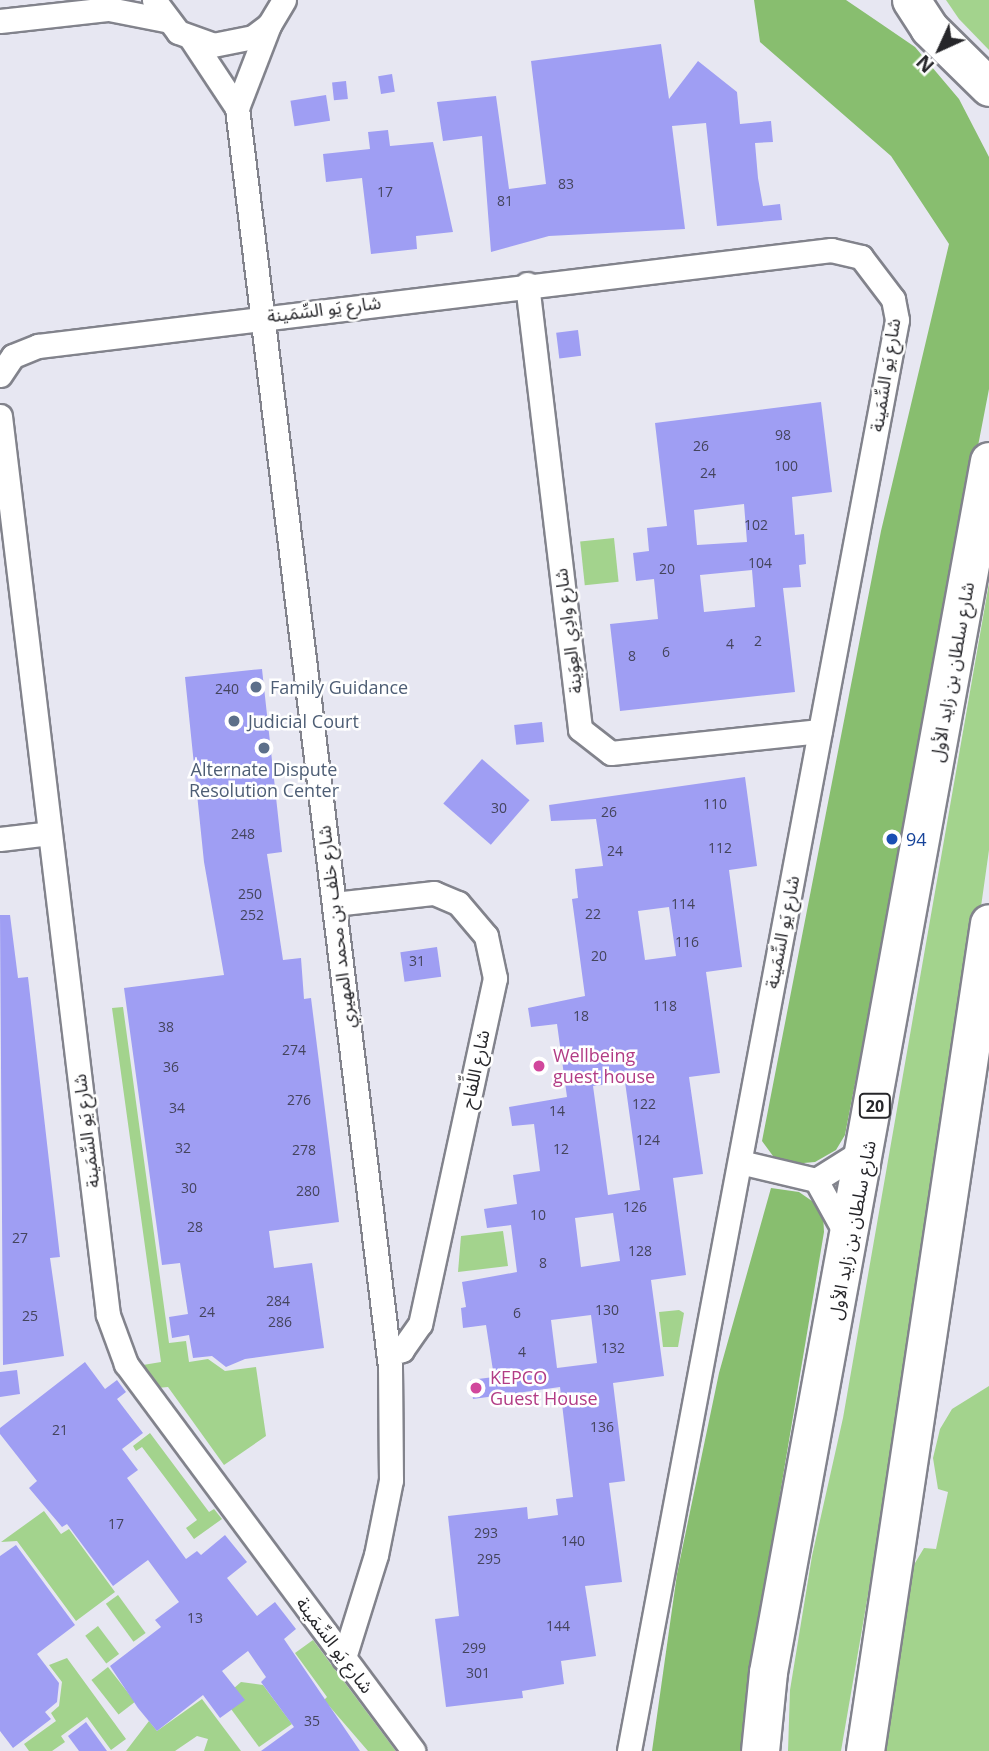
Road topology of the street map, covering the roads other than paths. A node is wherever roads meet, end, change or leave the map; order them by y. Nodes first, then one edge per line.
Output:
1 (154, 0) edge
2 (891, 0) edge
3 (287, 2) edge
4 (920, 14) edge
5 (165, 20) junction
6 (0, 22) edge
7 (269, 25) junction
8 (192, 40) junction
9 (980, 80) edge
10 (237, 108) junction
11 (989, 110) edge
12 (527, 284) junction
13 (262, 317) junction
14 (0, 375) edge
15 (0, 416) edge
16 (989, 461) edge
17 (820, 731) junction
18 (50, 833) junction
19 (0, 839) edge
20 (334, 904) junction
21 (989, 923) edge
22 (867, 1148) junction
23 (740, 1162) junction
24 (816, 1180) junction
25 (850, 1240) junction
26 (389, 1354) junction
27 (344, 1658) junction
28 (413, 1751) edge
29 (629, 1751) edge
30 (760, 1751) edge
31 (865, 1751) edge

1 - 5 street
2 - 4 street
3 - 7 street
4 - 9 main road
5 - 6 street
5 - 8 street
7 - 8 street
7 - 10 street, شارع خلف بن محمد المهيري
8 - 10 street, شارع خلف بن محمد المهيري
9 - 11 main road
10 - 13 street, شارع خلف بن محمد المهيري
12 - 13 street, شارع يَو السِّمَينة
12 - 17 street, شارع وادِي العِوَينة
12 - 17 street, شارع يَو السِّمَينة
13 - 14 street, شارع يَو السِّمَينة
13 - 20 street, شارع خلف بن محمد المهيري
15 - 18 street, شارع يَو السِّمَينة
16 - 22 main road, شارع سلطان بن زايد الأول / 20
17 - 23 street, شارع يَو السِّمَينة
18 - 19 street
18 - 27 street, شارع يَو السِّمَينة
20 - 26 street, شارع خلف بن محمد المهيري
20 - 26 street, شارع اللِّفاح
21 - 31 main road
22 - 24 street
22 - 25 main road, شارع سلطان بن زايد الأول / 20
23 - 24 street
23 - 29 street, شارع يَو السِّمَينة
24 - 25 street
25 - 30 main road, شارع سلطان بن زايد الأول / 20
26 - 27 street, شارع خلف بن محمد المهيري
27 - 28 street, شارع يَو السِّمَينة

